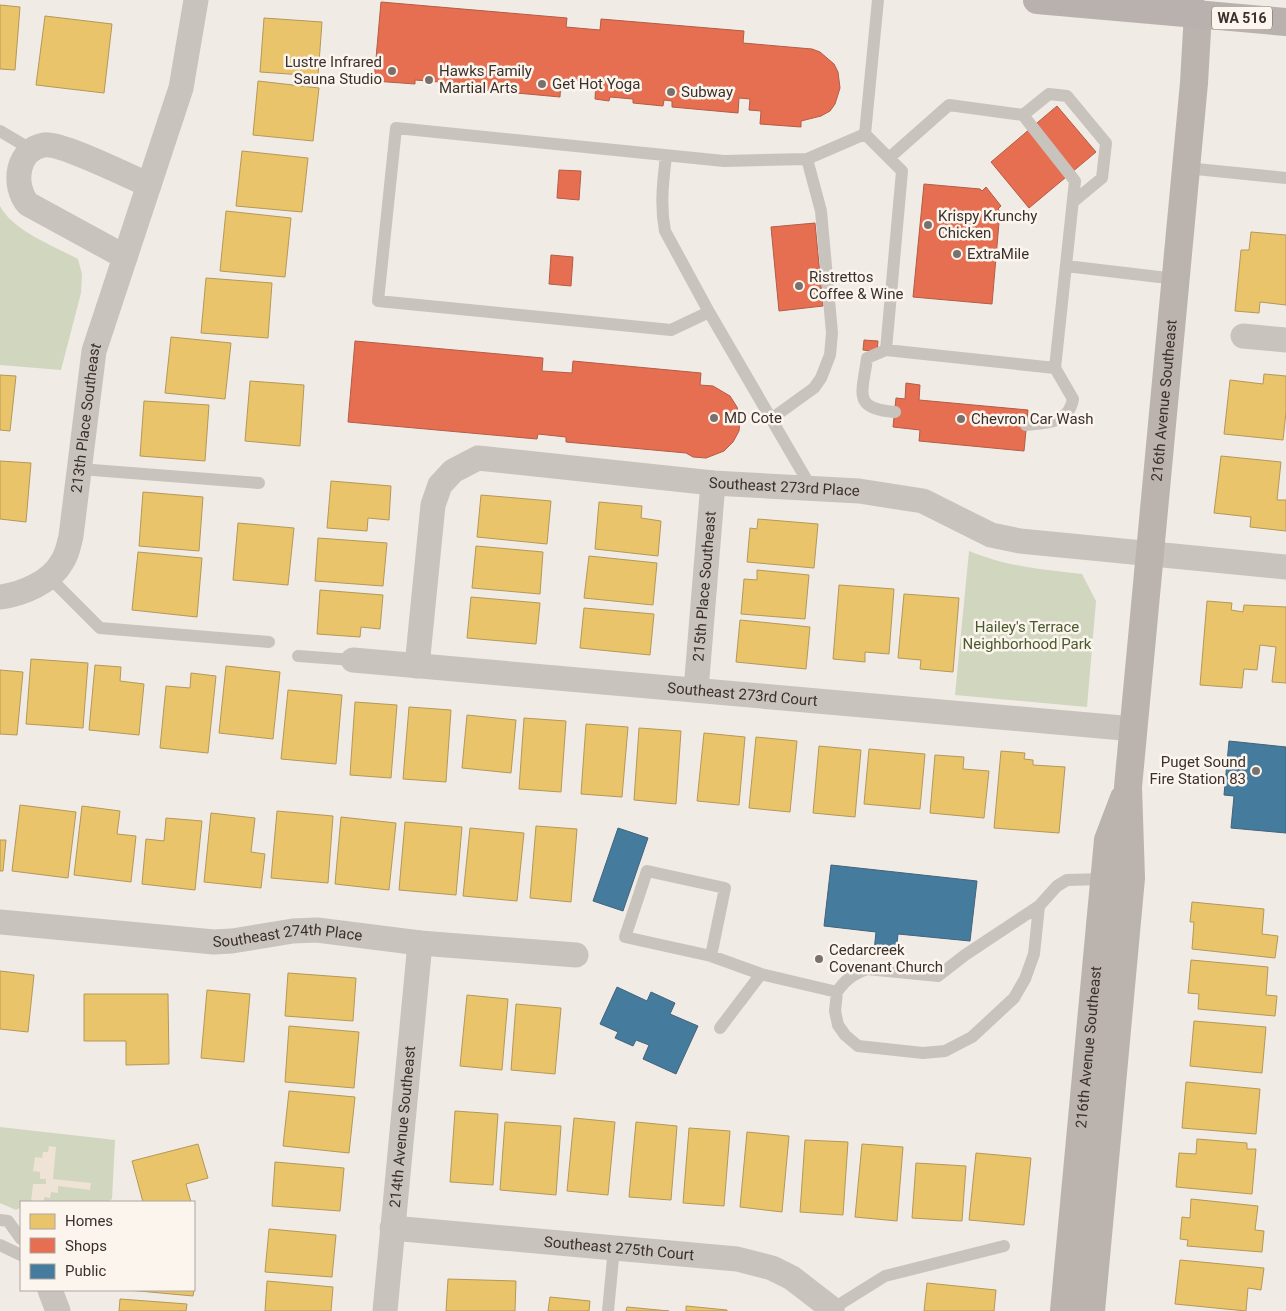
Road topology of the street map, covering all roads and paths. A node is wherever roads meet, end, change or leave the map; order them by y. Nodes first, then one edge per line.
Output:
1 (196, 0) edge
2 (878, 0) edge
3 (1037, 0) edge
4 (1198, 13) junction
5 (1286, 22) edge
6 (1023, 115) junction
7 (0, 131) edge
8 (865, 134) junction
9 (32, 150) junction
10 (666, 156) junction
11 (807, 158) junction
12 (889, 158) junction
13 (1186, 168) junction
14 (1286, 178) edge
15 (149, 185) junction
16 (1073, 202) junction
17 (125, 257) junction
18 (1066, 266) junction
19 (1176, 279) junction
20 (709, 312) junction
21 (1242, 336) dead end
22 (1286, 340) edge
23 (886, 350) junction
24 (1055, 368) junction
25 (895, 412) dead end
26 (771, 419) junction
27 (1026, 425) dead end
28 (80, 469) junction
29 (259, 482) dead end
30 (713, 483) junction
31 (812, 488) junction
32 (1150, 555) junction
33 (1286, 568) edge
34 (50, 578) junction
35 (0, 597) edge
36 (269, 642) dead end
37 (298, 656) dead end
38 (352, 660) joint
39 (417, 666) junction
40 (696, 690) junction
41 (1134, 729) junction
42 (1128, 788) junction
43 (1104, 879) junction
44 (1039, 906) junction
45 (0, 922) edge
46 (420, 943) junction
47 (576, 955) dead end
48 (711, 956) junction
49 (761, 974) junction
50 (837, 992) junction
51 (720, 1028) dead end
52 (0, 1220) edge
53 (392, 1228) junction
54 (20, 1238) edge
55 (0, 1245) edge
56 (1004, 1246) dead end
57 (614, 1248) junction
58 (20, 1255) edge
59 (50, 1291) edge
60 (832, 1310) edge
61 (58, 1311) edge
62 (385, 1311) edge
63 (608, 1311) edge
64 (1064, 1311) edge
65 (1091, 1311) edge

1 - 15 street, 213th Place Southeast
2 - 8 lane
3 - 4 main road, WA 516
4 - 5 main road, WA 516
4 - 13 street, 216th Avenue Southeast
6 - 12 lane
6 - 16 lane
6 - 16 lane
7 - 9 lane
8 - 11 lane
8 - 12 lane
9 - 15 street
9 - 17 street
10 - 11 lane
10 - 20 lane
10 - 20 lane
11 - 26 lane
12 - 23 lane
13 - 14 lane
13 - 19 street, 216th Avenue Southeast
15 - 17 street, 213th Place Southeast
16 - 18 lane
17 - 28 street, 213th Place Southeast
18 - 19 lane
18 - 24 lane
19 - 32 street, 216th Avenue Southeast
20 - 26 lane
21 - 22 street
23 - 24 lane
23 - 25 lane
24 - 27 lane
26 - 31 lane
28 - 29 lane
28 - 34 street, 213th Place Southeast
30 - 31 street, Southeast 273rd Place
30 - 39 street, Southeast 273rd Place
30 - 40 street, 215th Place Southeast
31 - 32 street, Southeast 273rd Place
32 - 33 street, Southeast 273rd Place
32 - 41 street, 216th Avenue Southeast
34 - 35 street
34 - 36 lane
37 - 38 lane
38 - 39 street, Southeast 273rd Court
39 - 40 street, Southeast 273rd Court
40 - 41 street, Southeast 273rd Court
41 - 42 street, 216th Avenue Southeast
42 - 43 street, 216th Avenue Southeast
42 - 65 street, 216th Avenue Southeast
43 - 44 lane
43 - 64 street, 216th Avenue Southeast
44 - 50 lane
44 - 50 lane
45 - 46 street, Southeast 274th Place
46 - 47 street, Southeast 274th Place
46 - 53 street, 214th Avenue Southeast
48 - 48 lane
48 - 49 lane
49 - 50 lane
49 - 51 lane
52 - 54 lane
53 - 57 street, Southeast 275th Court
53 - 62 street, 214th Avenue Southeast
55 - 58 lane
56 - 60 lane
57 - 60 street, Southeast 275th Court
57 - 63 lane
59 - 61 street

